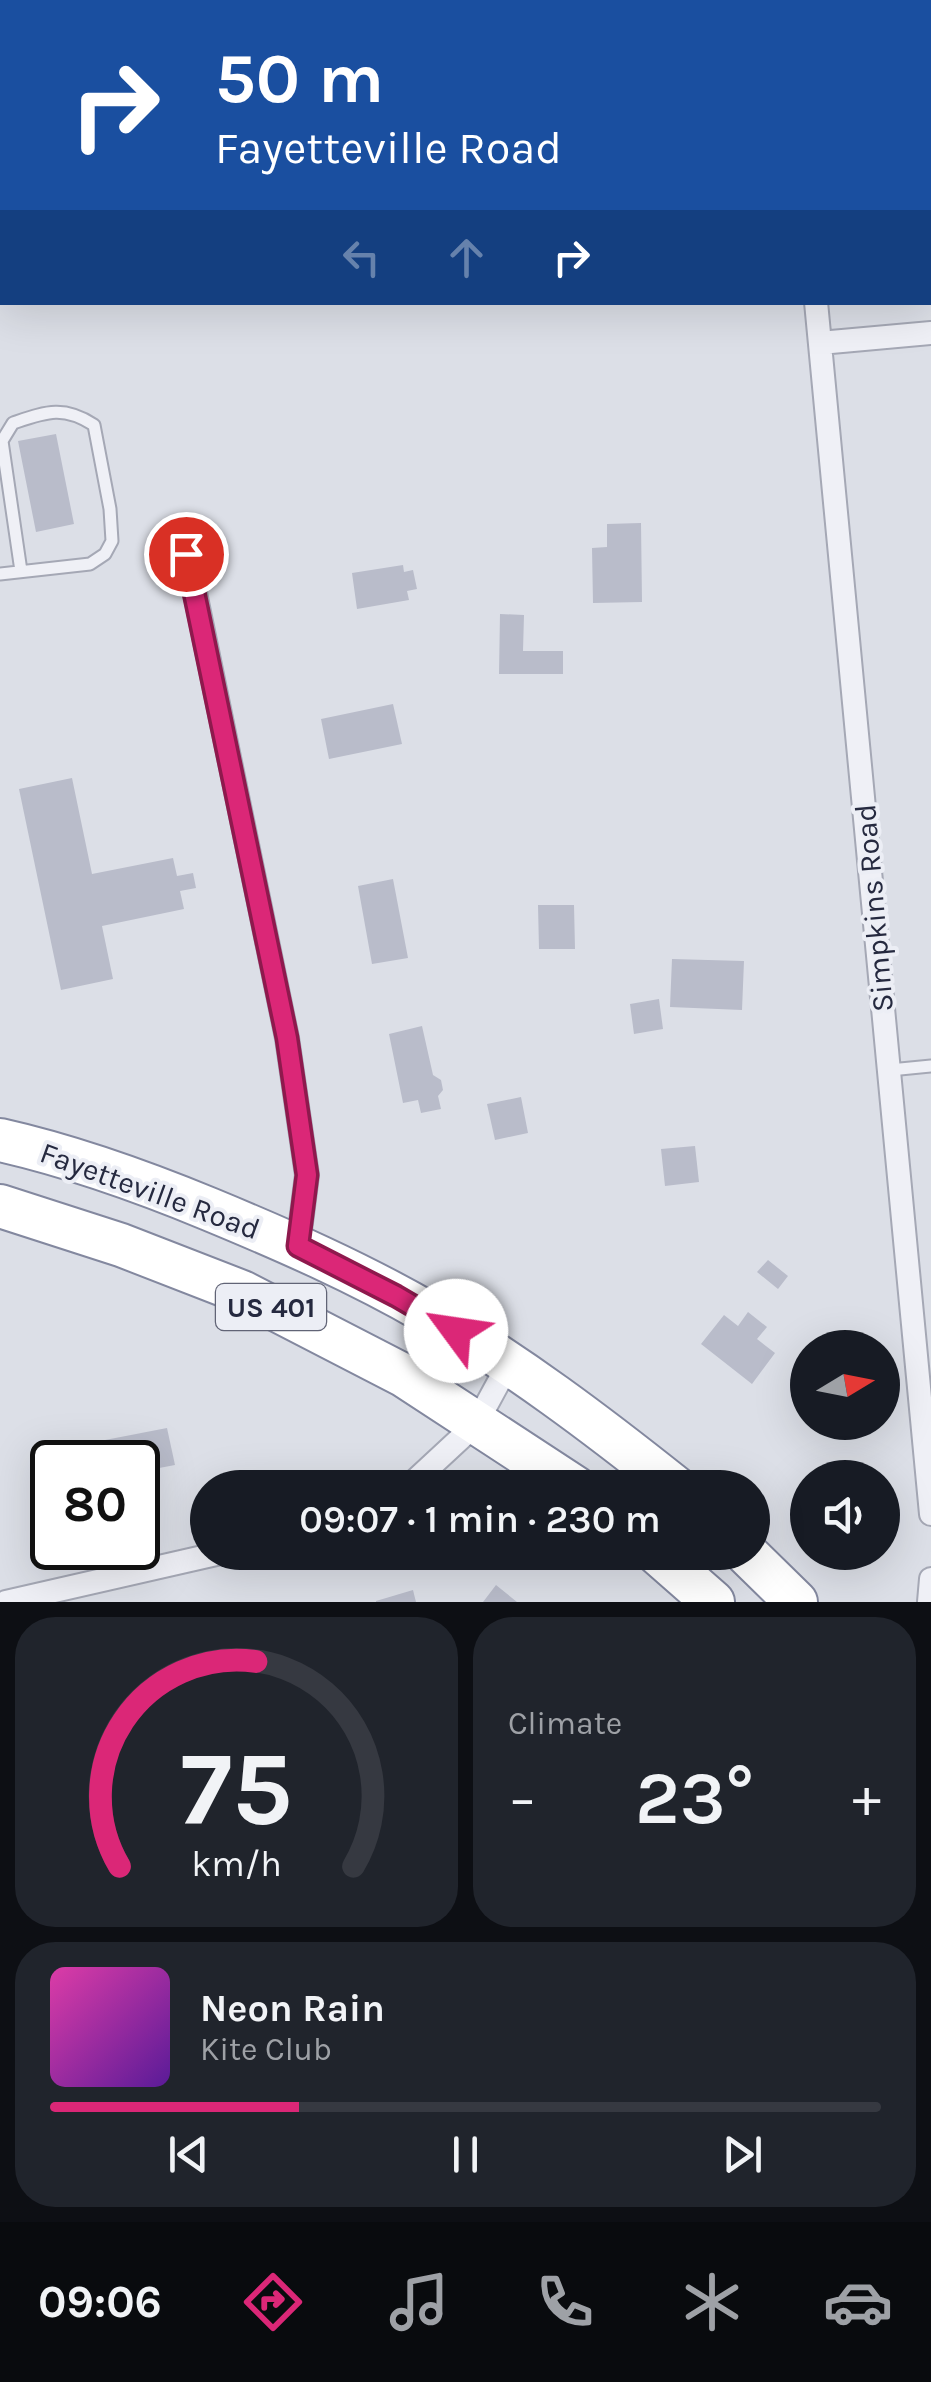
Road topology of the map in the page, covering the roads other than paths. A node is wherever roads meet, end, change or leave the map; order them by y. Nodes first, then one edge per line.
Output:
1 (816, 305) edge
2 (931, 333) edge
3 (820, 344) junction
4 (186, 554) dead end
5 (20, 571) junction
6 (0, 574) edge
7 (931, 1066) edge
8 (890, 1070) junction
9 (0, 1140) edge
10 (0, 1206) edge
11 (298, 1246) junction
12 (508, 1364) junction
13 (476, 1424) junction
14 (426, 1470) edge
15 (548, 1470) edge
16 (654, 1470) edge
17 (931, 1514) edge
18 (190, 1560) edge
19 (677, 1570) edge
20 (763, 1570) edge
21 (931, 1579) edge
22 (6, 1602) edge
23 (713, 1602) edge
24 (796, 1602) edge
25 (929, 1602) edge

1 - 3 street, Simpkins Road
2 - 3 street
3 - 8 street, Simpkins Road
4 - 11 street, Fayetteville Road
5 - 5 lane
5 - 6 lane
7 - 8 lane
8 - 17 street, Simpkins Road
9 - 11 highway, Fayetteville Road / US 401
10 - 13 highway, Fayetteville Road / US 401
11 - 12 highway, Fayetteville Road / US 401
12 - 13 street
12 - 16 highway, Fayetteville Road / US 401
13 - 14 street
13 - 15 highway, Fayetteville Road / US 401
18 - 22 street
19 - 23 highway
20 - 24 highway
21 - 25 street

